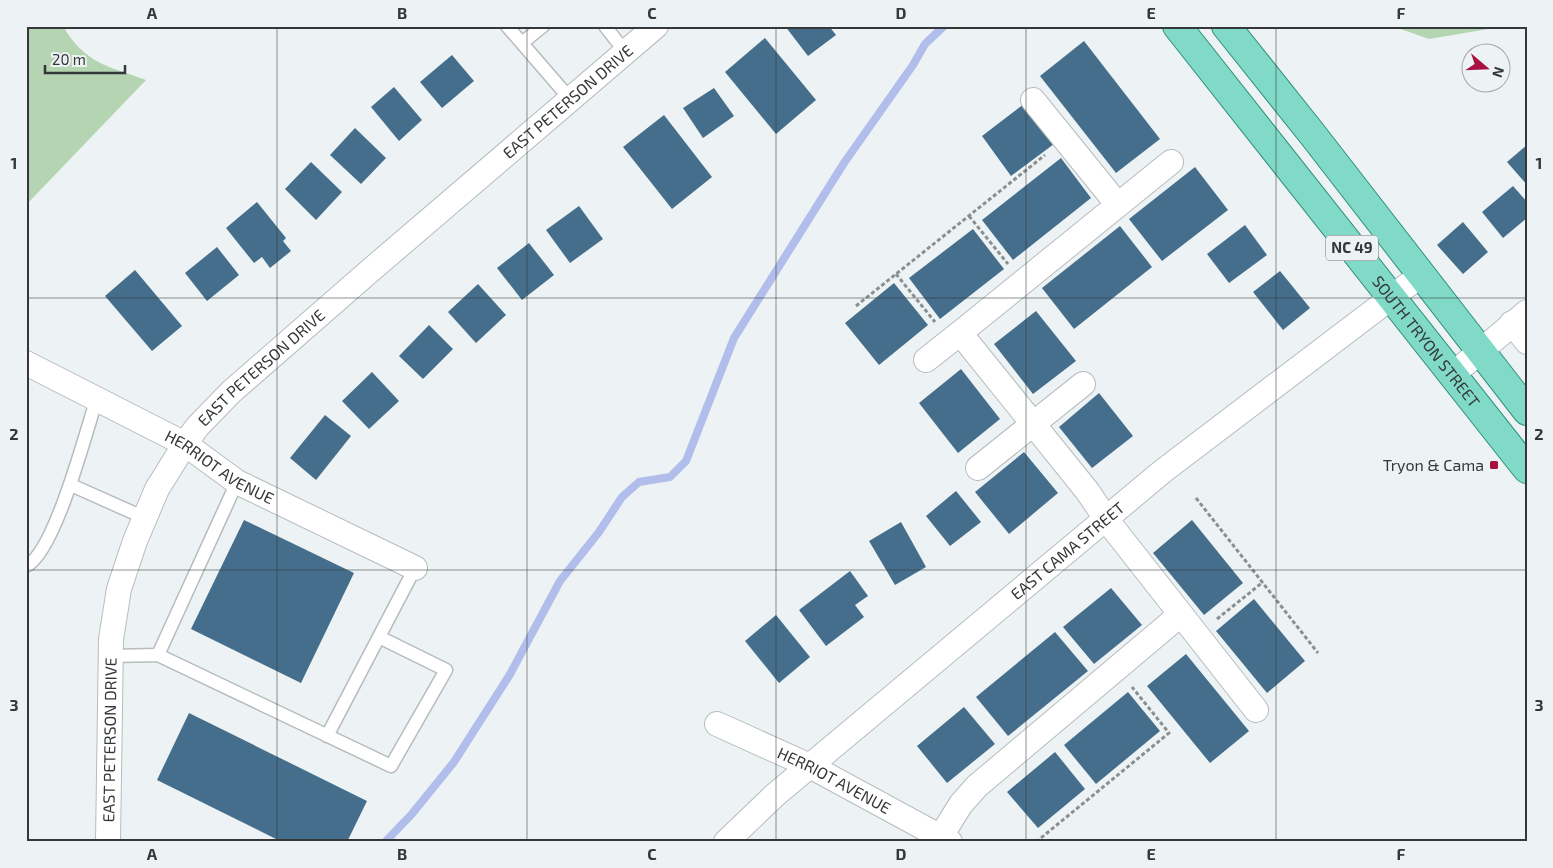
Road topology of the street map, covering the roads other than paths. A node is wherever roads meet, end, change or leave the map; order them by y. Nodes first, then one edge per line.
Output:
1 (507, 26) edge
2 (543, 26) edge
3 (605, 26) edge
4 (656, 26) edge
5 (1177, 26) edge
6 (1226, 26) edge
7 (522, 43) junction
8 (626, 53) junction
9 (572, 100) junction
10 (1033, 100) dead end
11 (1171, 162) dead end
12 (1118, 205) junction
13 (1421, 275) junction
14 (1390, 297) junction
15 (1520, 317) edge
16 (949, 329) junction
17 (1527, 342) edge
18 (1480, 351) junction
19 (926, 360) dead end
20 (26, 363) edge
21 (1452, 375) junction
22 (1083, 384) dead end
23 (97, 398) junction
24 (1527, 411) edge
25 (1033, 425) junction
26 (185, 444) junction
27 (978, 468) dead end
28 (1527, 469) edge
29 (237, 482) junction
30 (71, 485) junction
31 (145, 518) junction
32 (1106, 519) junction
33 (26, 566) edge
34 (415, 568) joint
35 (1180, 615) junction
36 (379, 637) junction
37 (158, 655) junction
38 (111, 656) junction
39 (1256, 710) dead end
40 (717, 724) dead end
41 (327, 736) junction
42 (810, 766) junction
43 (946, 839) edge
44 (108, 842) edge
45 (726, 842) edge

1 - 7 lane
2 - 7 lane
3 - 8 lane
4 - 8 street, EAST PETERSON DRIVE
5 - 14 main road, SOUTH TRYON STREET / NC 49
6 - 13 main road, NC 49
7 - 9 lane
8 - 9 street, EAST PETERSON DRIVE
9 - 26 street, EAST PETERSON DRIVE
10 - 12 street
11 - 12 street
12 - 16 street
13 - 14 street, EAST CAMA STREET
13 - 18 main road, NC 49
14 - 21 main road, SOUTH TRYON STREET / NC 49
14 - 32 street, EAST CAMA STREET
15 - 17 street
15 - 18 street
16 - 19 street
16 - 25 street
18 - 21 street
18 - 24 main road, NC 49
20 - 23 street, HERRIOT AVENUE
21 - 28 main road, SOUTH TRYON STREET / NC 49
22 - 25 street
23 - 26 street, HERRIOT AVENUE
23 - 30 lane
25 - 27 street
25 - 32 street
26 - 29 street, HERRIOT AVENUE
26 - 31 street, EAST PETERSON DRIVE
29 - 34 street, HERRIOT AVENUE
29 - 37 lane
30 - 31 lane
30 - 33 lane
31 - 38 street, EAST PETERSON DRIVE
32 - 35 street
32 - 42 street, EAST CAMA STREET
34 - 36 lane
35 - 39 street
35 - 43 street
36 - 41 lane
36 - 41 lane
37 - 38 lane
37 - 41 lane
38 - 44 street, EAST PETERSON DRIVE
40 - 42 street, HERRIOT AVENUE
42 - 43 street, HERRIOT AVENUE
42 - 45 street, EAST CAMA STREET

